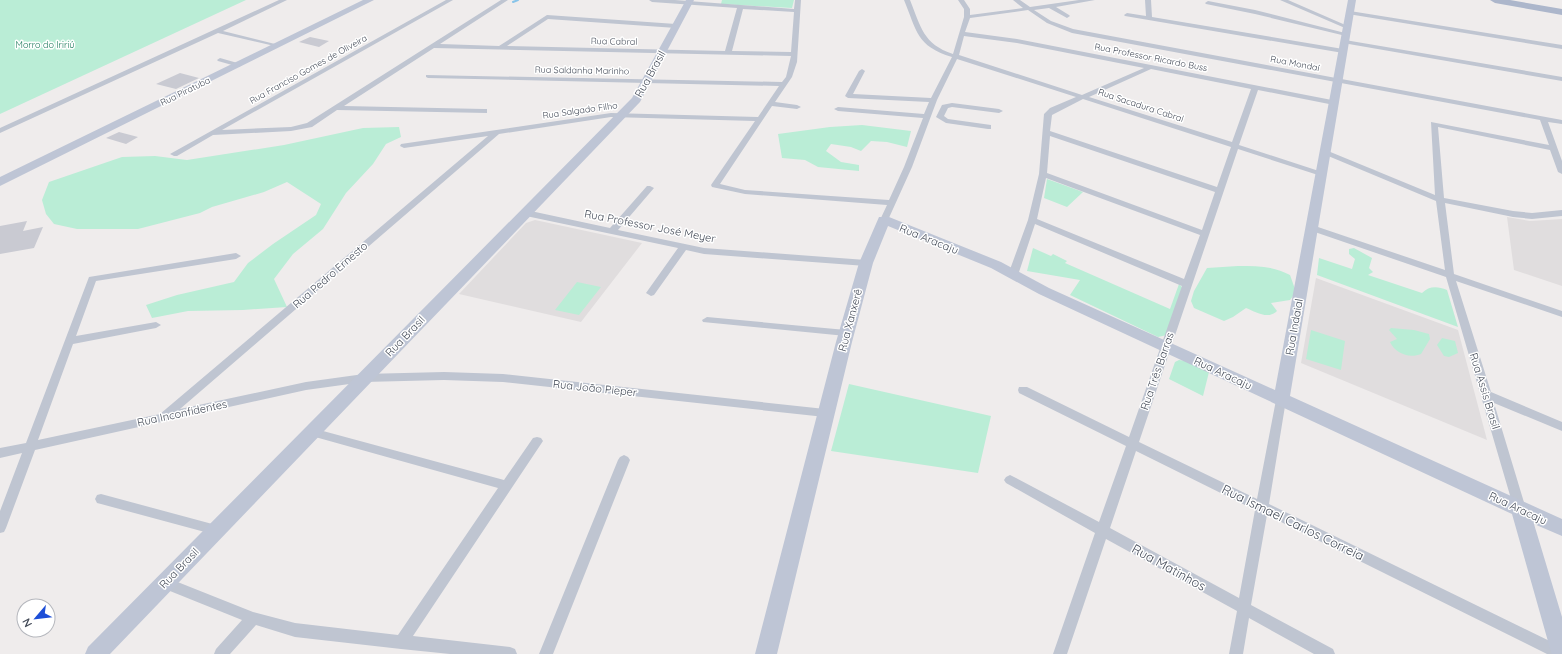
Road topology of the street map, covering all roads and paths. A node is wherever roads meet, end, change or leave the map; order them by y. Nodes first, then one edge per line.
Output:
1 (284, 0) edge
2 (370, 0) edge
3 (450, 0) edge
4 (505, 0) edge
5 (652, 0) edge
6 (798, 0) edge
7 (907, 0) edge
8 (961, 0) edge
9 (1016, 0) edge
10 (1092, 0) edge
11 (1148, 0) edge
12 (1282, 0) edge
13 (1352, 0) edge
14 (1495, 0) edge
15 (689, 1) edge
16 (1063, 2) edge
17 (1208, 3) dead end
18 (741, 6) junction
19 (1051, 6) junction
20 (1029, 9) junction
21 (798, 11) junction
22 (1562, 12) edge
23 (1350, 13) junction
24 (1127, 15) dead end
25 (1067, 16) dead end
26 (967, 17) junction
27 (1149, 18) junction
28 (676, 26) junction
29 (216, 31) junction
30 (963, 34) junction
31 (1345, 38) junction
32 (277, 46) junction
33 (434, 46) junction
34 (501, 47) junction
35 (1562, 47) edge
36 (663, 51) junction
37 (728, 52) junction
38 (795, 54) junction
39 (955, 57) junction
40 (220, 60) dead end
41 (239, 64) junction
42 (1151, 68) junction
43 (862, 71) dead end
44 (428, 76) dead end
45 (1562, 79) edge
46 (1338, 80) junction
47 (647, 81) junction
48 (784, 84) junction
49 (1255, 88) junction
50 (1083, 97) junction
51 (933, 100) junction
52 (1334, 103) junction
53 (771, 104) junction
54 (797, 107) dead end
55 (336, 108) junction
56 (930, 108) junction
57 (838, 109) dead end
58 (944, 109) junction
59 (484, 111) dead end
60 (999, 111) dead end
61 (622, 114) junction
62 (927, 116) junction
63 (1543, 118) junction
64 (761, 119) junction
65 (1562, 122) edge
66 (988, 127) dead end
67 (0, 132) edge
68 (497, 132) junction
69 (1046, 132) junction
70 (212, 133) junction
71 (404, 146) dead end
72 (1235, 146) junction
73 (1553, 148) junction
74 (1325, 153) junction
75 (174, 154) dead end
76 (1562, 172) edge
77 (1043, 174) junction
78 (1321, 174) junction
79 (0, 182) edge
80 (650, 188) dead end
81 (1219, 191) junction
82 (1440, 200) junction
83 (891, 203) junction
84 (526, 213) junction
85 (1562, 213) edge
86 (884, 220) junction
87 (1032, 220) junction
88 (1312, 228) junction
89 (612, 231) junction
90 (1204, 234) junction
91 (683, 247) junction
92 (236, 256) dead end
93 (866, 263) junction
94 (1013, 275) junction
95 (1450, 275) junction
96 (1187, 284) junction
97 (651, 293) dead end
98 (1562, 314) edge
99 (707, 320) dead end
100 (156, 326) dead end
101 (846, 334) junction
102 (69, 341) junction
103 (1166, 346) junction
104 (364, 378) junction
105 (1023, 390) dead end
106 (1486, 396) junction
107 (1281, 400) junction
108 (825, 413) junction
109 (163, 418) junction
110 (1562, 427) edge
111 (312, 432) junction
112 (537, 441) dead end
113 (1132, 444) junction
114 (30, 446) junction
115 (0, 452) edge
116 (624, 460) dead end
117 (1010, 480) dead end
118 (507, 486) junction
119 (101, 499) dead end
120 (1262, 507) junction
121 (1520, 509) junction
122 (0, 528) edge
123 (1562, 528) edge
124 (216, 530) junction
125 (1102, 531) junction
126 (165, 583) junction
127 (1244, 608) junction
128 (253, 618) junction
129 (401, 642) junction
130 (1562, 653) edge
131 (96, 654) edge
132 (221, 654) edge
133 (510, 654) edge
134 (546, 654) edge
135 (766, 654) edge
136 (1060, 654) edge
137 (1236, 654) edge
138 (1328, 654) edge

1 - 29 street
2 - 32 street, Rua Piratuba
3 - 70 street, Rua Franciso Gomes de Oliveira
4 - 33 street
5 - 15 street
6 - 21 street
7 - 39 street, Rua Sacadura Cabral
8 - 26 street
9 - 20 street, Rua Mondaí
10 - 16 street
11 - 27 street
12 - 31 street
13 - 23 street, Rua Indaial
14 - 22 main road
15 - 18 street
15 - 28 street, Rua Brasil
16 - 19 street
17 - 31 street
18 - 21 street
18 - 37 street
19 - 20 street
19 - 25 street
20 - 26 street
20 - 46 street, Rua Mondaí
21 - 38 street
23 - 31 street, Rua Indaial
23 - 35 street
24 - 27 street
26 - 30 street, Rua Xanxerê
27 - 31 street
28 - 34 street
28 - 36 street, Rua Brasil
29 - 32 street
29 - 67 street
30 - 39 street, Rua Xanxerê
30 - 42 street, Rua Professor Ricardo Buss
31 - 45 street
31 - 46 street, Rua Indaial
32 - 41 street, Rua Piratuba
33 - 34 street, Rua Cabral
33 - 55 street
34 - 36 street, Rua Cabral
36 - 37 street, Rua Cabral
36 - 47 street, Rua Brasil
37 - 38 street, Rua Cabral
38 - 48 street
39 - 50 street, Rua Sacadura Cabral
39 - 51 street, Rua Xanxerê
40 - 41 street
41 - 79 street, Rua Piratuba
42 - 49 street, Rua Professor Ricardo Buss
42 - 50 street
43 - 51 street
44 - 47 street, Rua Saldanha Marinho
46 - 52 street, Rua Indaial
46 - 63 street, Rua Mondaí
47 - 48 street, Rua Saldanha Marinho
47 - 61 street, Rua Brasil
48 - 53 street
49 - 52 street, Rua Professor Ricardo Buss
49 - 72 street, Rua Três Barras
50 - 69 street
50 - 72 street, Rua Sacadura Cabral
51 - 56 street, Rua Xanxerê
52 - 74 street, Rua Indaial
53 - 54 street
53 - 64 street
55 - 59 street
55 - 70 street
56 - 58 street
56 - 62 street, Rua Xanxerê
57 - 62 street
58 - 60 street
58 - 66 street
61 - 64 street, Rua Salgado Filho
61 - 68 street, Rua Salgado Filho
61 - 84 street, Rua Brasil
62 - 83 street, Rua Xanxerê
63 - 65 street, Rua Mondaí
63 - 73 street
64 - 83 street
68 - 71 street, Rua Salgado Filho
68 - 109 street, Rua Pedro Ernesto
69 - 77 street
69 - 81 street
70 - 75 street, Rua Franciso Gomes de Oliveira
72 - 78 street, Rua Sacadura Cabral
72 - 81 street, Rua Três Barras
73 - 76 street
73 - 82 street, Rua Assis Brasil
74 - 78 street, Rua Indaial
74 - 82 street
77 - 87 street
77 - 90 street
78 - 88 street, Rua Indaial
80 - 89 street
81 - 90 street, Rua Três Barras
82 - 85 street
82 - 95 street, Rua Assis Brasil
83 - 86 street, Rua Xanxerê
84 - 89 street, Rua Professor José Meyer
84 - 104 street, Rua Brasil
86 - 93 street, Rua Xanxerê
86 - 94 street, Rua Aracaju
87 - 94 street
87 - 96 street
88 - 95 street
88 - 107 street, Rua Indaial
89 - 91 street, Rua Professor José Meyer
90 - 96 street, Rua Três Barras
91 - 93 street, Rua Professor José Meyer
91 - 97 street
92 - 102 street
93 - 101 street, Rua Xanxerê
94 - 103 street, Rua Aracaju
95 - 98 street
95 - 106 street, Rua Assis Brasil
96 - 103 street, Rua Três Barras
99 - 101 street
100 - 102 street
101 - 108 street, Rua Xanxerê
102 - 114 street
103 - 107 street, Rua Aracaju
103 - 113 street, Rua Três Barras
104 - 108 street, Rua João Pieper
104 - 109 street, Rua Inconfidentes
104 - 111 street, Rua Brasil
105 - 113 street, Rua Ismael Carlos Correia
106 - 110 street
106 - 121 street, Rua Assis Brasil
107 - 120 street, Rua Indaial
107 - 121 street, Rua Aracaju
108 - 135 street, Rua Xanxerê
109 - 114 street, Rua Inconfidentes
111 - 118 street
111 - 124 street, Rua Brasil
112 - 118 street
113 - 120 street, Rua Ismael Carlos Correia
113 - 125 street, Rua Três Barras
114 - 115 street, Rua Inconfidentes
114 - 122 street
116 - 134 street
117 - 125 street, Rua Matinhos
118 - 129 street
119 - 124 street
120 - 127 street, Rua Indaial
120 - 130 street, Rua Ismael Carlos Correia
121 - 123 street, Rua Aracaju
121 - 130 street, Rua Assis Brasil
124 - 126 street, Rua Brasil
125 - 127 street, Rua Matinhos
125 - 136 street, Rua Três Barras
126 - 128 street
126 - 131 street, Rua Brasil
127 - 137 street, Rua Indaial
127 - 138 street, Rua Matinhos
128 - 129 street
128 - 132 street
129 - 133 street

